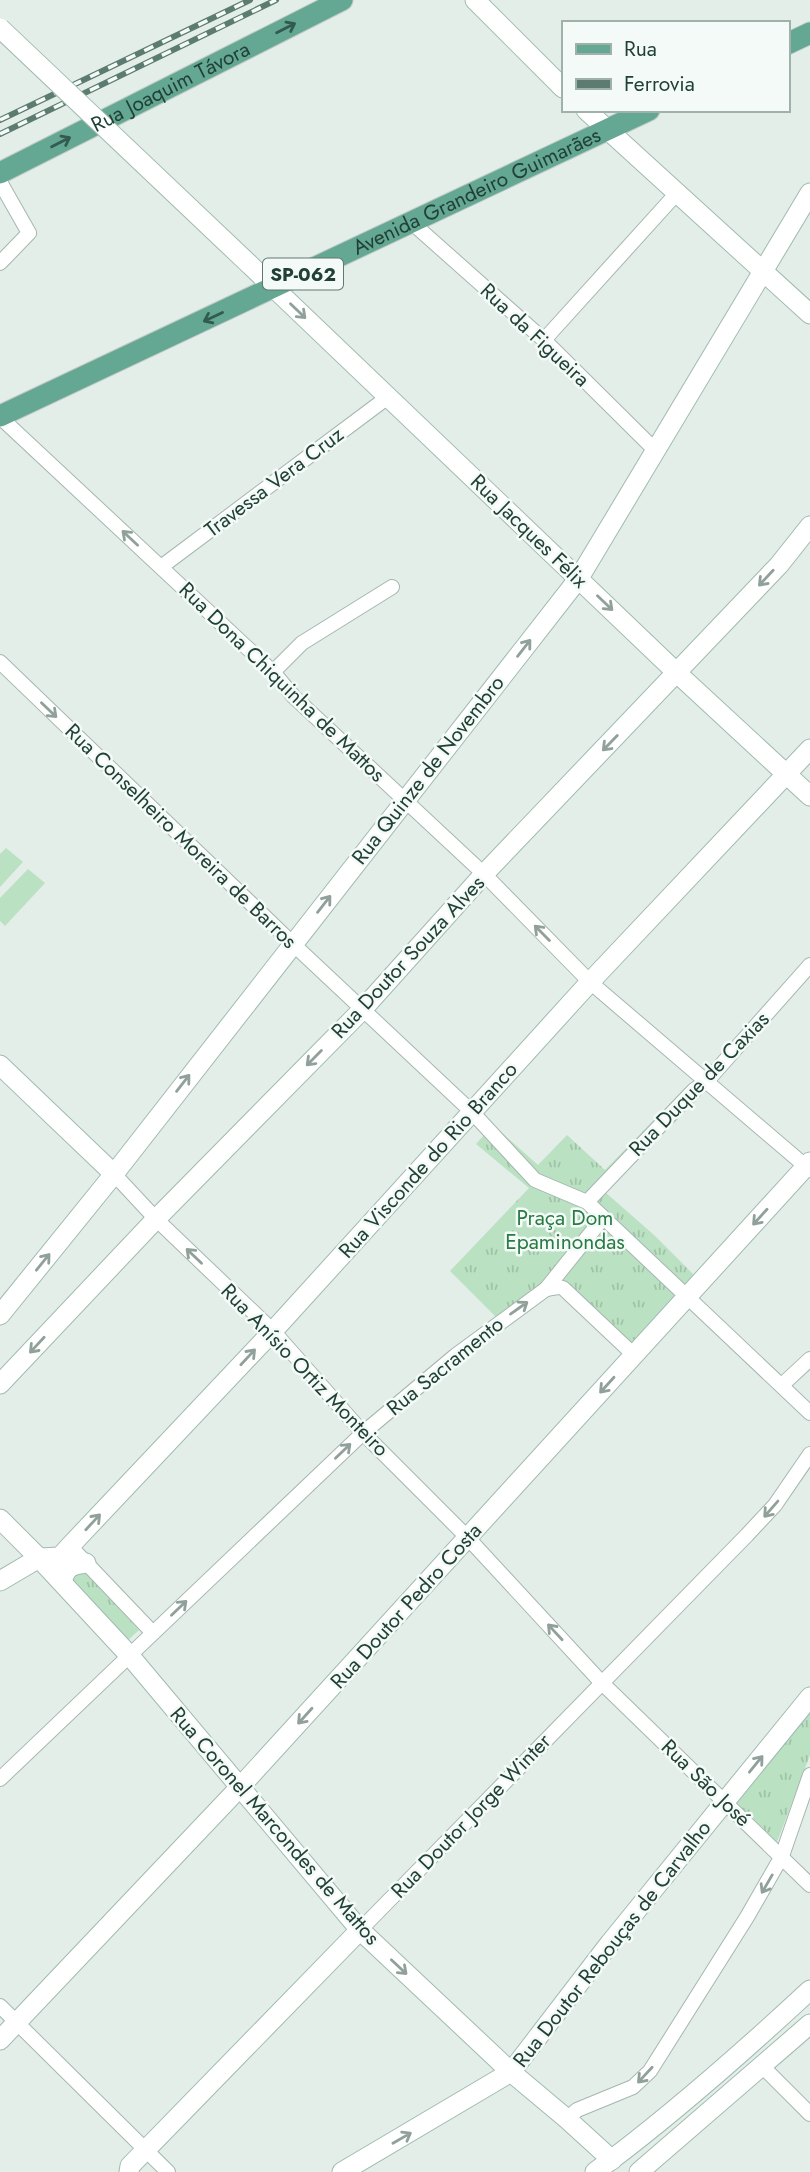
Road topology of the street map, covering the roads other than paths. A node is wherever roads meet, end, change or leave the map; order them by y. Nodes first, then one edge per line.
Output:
1 (342, 0) edge
2 (475, 0) edge
3 (0, 28) edge
4 (810, 33) edge
5 (789, 43) edge
6 (562, 87) edge
7 (588, 112) edge
8 (645, 112) edge
9 (607, 131) junction
10 (0, 173) edge
11 (0, 182) edge
12 (677, 193) junction
13 (810, 193) edge
14 (410, 221) junction
15 (0, 263) edge
16 (763, 273) junction
17 (274, 288) junction
18 (810, 314) edge
19 (544, 340) junction
20 (388, 397) junction
21 (0, 417) edge
22 (657, 452) junction
23 (810, 526) edge
24 (160, 566) junction
25 (579, 578) junction
26 (392, 587) dead end
27 (0, 662) edge
28 (272, 672) junction
29 (677, 673) junction
30 (810, 748) edge
31 (787, 774) junction
32 (810, 796) edge
33 (405, 799) junction
34 (484, 874) junction
35 (293, 944) junction
36 (810, 965) edge
37 (590, 982) junction
38 (362, 1010) junction
39 (0, 1065) edge
40 (707, 1081) junction
41 (472, 1112) junction
42 (809, 1166) edge
43 (114, 1174) junction
44 (587, 1202) junction
45 (603, 1218) junction
46 (156, 1219) junction
47 (547, 1289) junction
48 (688, 1297) junction
49 (0, 1315) edge
50 (272, 1331) junction
51 (634, 1355) junction
52 (810, 1359) edge
53 (0, 1384) edge
54 (782, 1385) junction
55 (810, 1413) edge
56 (363, 1433) junction
57 (810, 1454) edge
58 (0, 1519) edge
59 (468, 1538) junction
60 (70, 1546) junction
61 (39, 1558) junction
62 (86, 1563) junction
63 (0, 1581) edge
64 (62, 1582) junction
65 (153, 1633) junction
66 (130, 1656) junction
67 (601, 1682) junction
68 (810, 1697) edge
69 (810, 1775) edge
70 (0, 1780) edge
71 (240, 1787) junction
72 (724, 1802) junction
73 (782, 1856) junction
74 (810, 1885) edge
75 (360, 1930) junction
76 (810, 1990) edge
77 (0, 2006) edge
78 (16, 2022) junction
79 (810, 2024) edge
80 (0, 2040) edge
81 (734, 2060) junction
82 (511, 2072) junction
83 (756, 2072) junction
84 (718, 2074) junction
85 (732, 2093) junction
86 (810, 2114) edge
87 (567, 2119) junction
88 (146, 2150) junction
89 (612, 2160) junction
90 (128, 2170) edge
91 (168, 2172) edge
92 (342, 2172) edge
93 (595, 2172) edge
94 (639, 2172) edge

10 -> 1 main road, Rua Joaquim Távora
2 - 6 main road
3 - 17 main road, Rua Jacques Félix, bridge
4 - 5 main road
7 - 9 main road
8 - 9 main road, Avenida Grandeiro Guimarães / SP-062
9 - 12 main road
9 - 14 main road, Avenida Grandeiro Guimarães / SP-062
11 - 15 street
12 - 16 main road
12 - 19 street
13 - 16 main road, Rua Quinze de Novembro
14 - 17 main road, Avenida Grandeiro Guimarães / SP-062
14 - 19 street, Rua da Figueira
16 - 18 main road
16 - 22 main road, Rua Quinze de Novembro
17 -> 20 main road, Rua Jacques Félix
17 -> 21 main road, Avenida Grandeiro Guimarães / SP-062
19 - 22 street, Rua da Figueira
20 - 24 street, Travessa Vera Cruz
20 - 25 main road, Rua Jacques Félix
24 -> 21 street, Rua Dona Chiquinha de Mattos
22 - 25 main road, Rua Quinze de Novembro
23 -> 29 main road, Rua Doutor Souza Alves
24 - 28 street, Rua Dona Chiquinha de Mattos
25 -> 29 main road, Rua Jacques Félix
33 -> 25 main road, Rua Quinze de Novembro
26 - 28 street
27 -> 35 street, Rua Conselheiro Moreira de Barros
28 - 33 street, Rua Dona Chiquinha de Mattos
29 - 31 main road, Rua Jacques Félix
29 -> 34 main road, Rua Doutor Souza Alves
30 - 31 main road, Rua Visconde do Rio Branco
31 - 32 main road, Rua Jacques Félix
31 - 37 main road, Rua Visconde do Rio Branco
33 - 34 street, Rua Dona Chiquinha de Mattos
35 -> 33 main road, Rua Quinze de Novembro
37 -> 34 street, Rua Dona Chiquinha de Mattos
34 - 38 main road, Rua Doutor Souza Alves
35 - 38 street, Rua Conselheiro Moreira de Barros
43 -> 35 main road, Rua Quinze de Novembro
36 - 40 street, Rua Duque de Caxias
37 - 40 street, Rua Dona Chiquinha de Mattos
37 - 41 main road, Rua Visconde do Rio Branco
38 - 41 street, Rua Conselheiro Moreira de Barros
38 -> 46 main road, Rua Doutor Souza Alves
39 - 43 main road, Rua Anísio Ortiz Monteiro
40 - 42 street, Rua Dona Chiquinha de Mattos
40 - 44 street, Rua Duque de Caxias
41 - 44 street, Rua Conselheiro Moreira de Barros
41 - 50 main road, Rua Visconde do Rio Branco
42 -> 48 main road, Rua Doutor Pedro Costa
43 - 46 street, Rua Anísio Ortiz Monteiro
49 -> 43 main road, Rua Quinze de Novembro
44 - 45 street
45 - 47 street, Rua Sacramento
45 - 48 street
50 -> 46 street, Rua Anísio Ortiz Monteiro
46 -> 53 main road, Rua Doutor Souza Alves
47 - 51 street
56 -> 47 street, Rua Sacramento
48 - 51 main road, Rua Doutor Pedro Costa
48 - 54 street
50 - 56 street, Rua Anísio Ortiz Monteiro
60 -> 50 main road, Rua Visconde do Rio Branco
51 -> 59 main road, Rua Doutor Pedro Costa
52 - 54 street
54 - 55 street
56 - 59 street, Rua Anísio Ortiz Monteiro
65 -> 56 street, Rua Sacramento
57 -> 67 street, Rua Doutor Jorge Winter
58 - 61 main road, Rua Coronel Marcondes de Mattos
67 -> 59 street, Rua Anísio Ortiz Monteiro
59 -> 71 main road, Rua Doutor Pedro Costa
60 - 61 main road, Rua Visconde do Rio Branco
60 - 62 street
61 - 63 main road, Rua Visconde do Rio Branco
61 - 64 main road, Rua Coronel Marcondes de Mattos
62 - 64 main road
62 - 65 street
64 - 66 main road, Rua Coronel Marcondes de Mattos
65 - 66 street, Rua Sacramento
66 - 70 street, Rua Sacramento
66 - 71 main road, Rua Coronel Marcondes de Mattos
67 - 72 street, Rua São José
67 - 75 street, Rua Doutor Jorge Winter
72 -> 68 main road, Rua Doutor Rebouças de Carvalho
69 - 73 street
71 - 75 main road, Rua Coronel Marcondes de Mattos
71 - 78 main road, Rua Doutor Pedro Costa
72 - 73 street, Rua São José
72 - 82 main road, Rua Doutor Rebouças de Carvalho
73 - 74 street, Rua São José
73 -> 87 street
75 -> 82 main road, Rua Coronel Marcondes de Mattos
75 - 88 main road, Rua Doutor Jorge Winter
76 - 81 main road
77 - 78 street
78 - 80 main road, Rua Doutor Pedro Costa
78 - 88 street
79 - 83 main road
81 - 83 main road
81 - 84 main road
82 - 87 main road, Rua Coronel Marcondes de Mattos
92 -> 82 main road, Rua Doutor Rebouças de Carvalho
83 - 85 main road
83 - 86 street
84 - 85 main road
84 - 89 main road
85 - 94 main road
87 - 89 main road, Rua Coronel Marcondes de Mattos
88 - 90 main road, Rua Doutor Jorge Winter
88 - 91 street
89 - 93 main road

